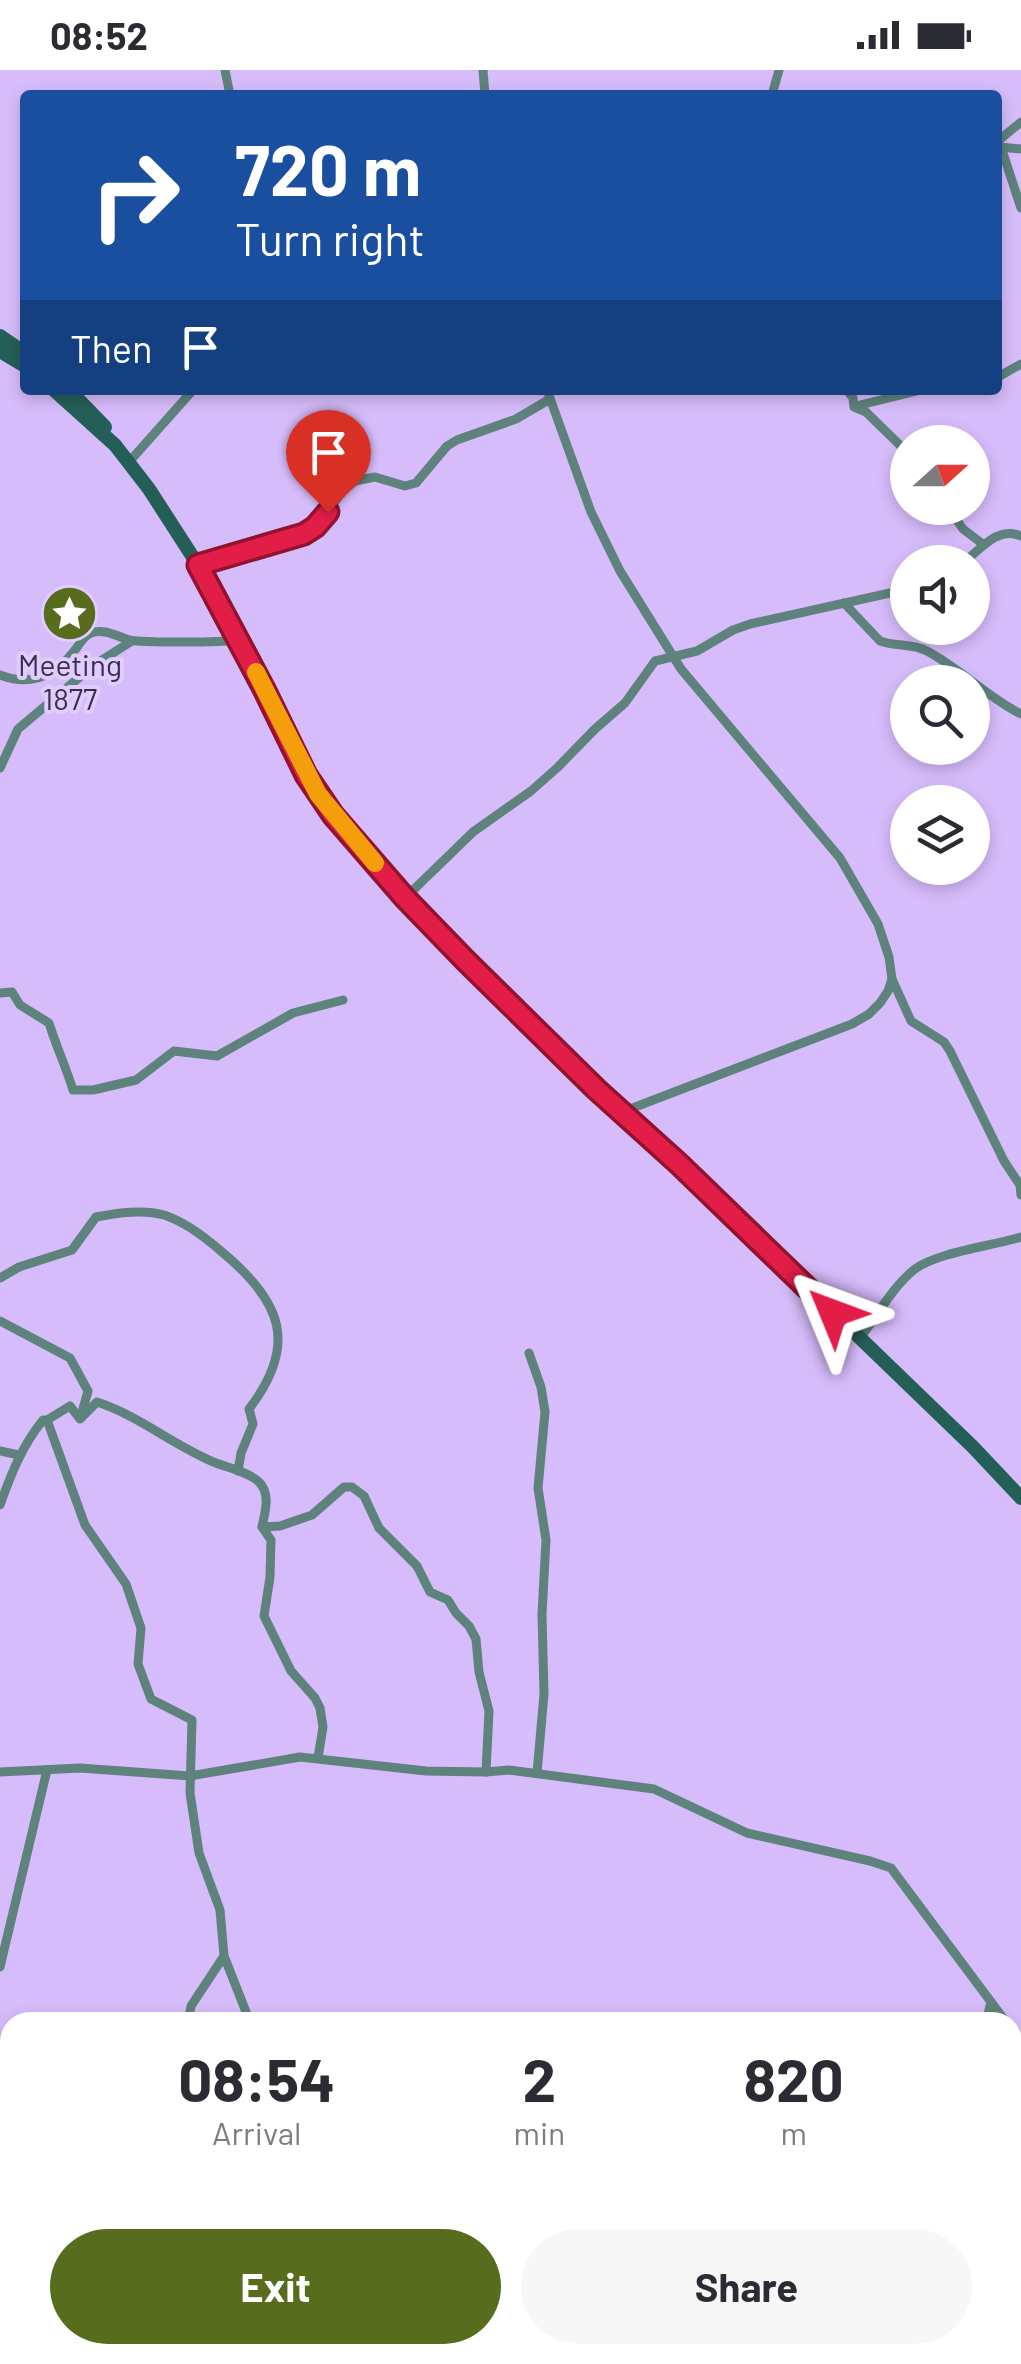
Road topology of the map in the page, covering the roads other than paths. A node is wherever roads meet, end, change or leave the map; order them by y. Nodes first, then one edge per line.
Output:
1 (1021, 122) edge
2 (1002, 142) edge
3 (1002, 154) edge
4 (1021, 208) edge
5 (60, 395) edge
6 (74, 395) edge
7 (189, 395) edge
8 (547, 395) edge
9 (548, 395) edge
10 (851, 395) edge
11 (902, 395) edge
12 (854, 407) junction
13 (890, 435) edge
14 (115, 445) junction
15 (129, 462) junction
16 (960, 525) edge
17 (1021, 536) edge
18 (983, 545) edge
19 (985, 545) edge
20 (198, 565) junction
21 (890, 592) edge
22 (844, 603) junction
23 (239, 640) junction
24 (132, 641) junction
25 (674, 657) junction
26 (0, 675) edge
27 (1021, 714) edge
28 (0, 768) edge
29 (405, 898) junction
30 (892, 979) junction
31 (0, 993) edge
32 (343, 1000) dead end
33 (622, 1112) junction
34 (1021, 1194) edge
35 (1021, 1238) edge
36 (0, 1278) edge
37 (0, 1321) edge
38 (860, 1338) junction
39 (529, 1353) dead end
40 (80, 1419) junction
41 (47, 1420) junction
42 (0, 1451) edge
43 (19, 1455) junction
44 (238, 1472) junction
45 (1021, 1498) edge
46 (0, 1505) edge
47 (262, 1527) junction
48 (318, 1758) junction
49 (48, 1770) junction
50 (0, 1772) edge
51 (486, 1772) junction
52 (538, 1773) junction
53 (190, 1776) junction
54 (224, 1956) junction
55 (0, 1967) edge
56 (991, 2002) junction
57 (190, 2012) edge
58 (246, 2012) edge
59 (988, 2012) edge
60 (998, 2012) edge

1 - 2 street
3 - 4 street
5 - 14 main road
6 - 14 main road
7 - 15 street
8 - 20 street
9 - 25 street
10 - 12 street
11 - 12 street
12 - 13 street
14 - 15 main road
15 - 20 main road
16 - 18 street
17 - 19 street
20 - 23 main road
21 - 22 street
22 - 25 street
22 - 27 street
23 - 24 street
23 - 29 main road
24 - 26 street
24 - 28 street
25 - 29 street
25 - 30 street
29 - 33 main road
30 - 33 street
30 - 34 street
31 - 32 street
33 - 38 main road
35 - 38 street
36 - 44 street
37 - 40 street
38 - 45 main road
39 - 52 street
40 - 41 street
40 - 44 street
41 - 43 street
41 - 53 street
42 - 43 street
43 - 46 street
44 - 47 street
47 - 48 street
47 - 51 street
48 - 51 street
48 - 53 street
49 - 50 street
49 - 53 street
49 - 55 street
51 - 52 street
52 - 56 street
53 - 54 street
54 - 57 street
54 - 58 street
56 - 59 street
56 - 60 street

